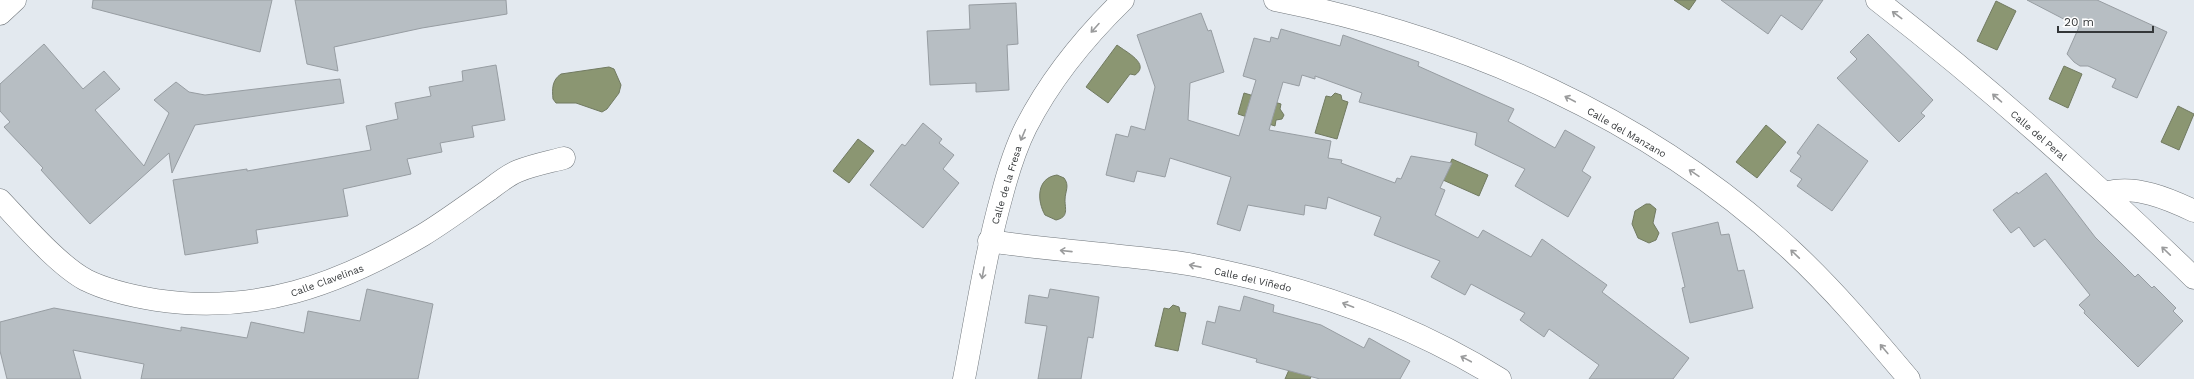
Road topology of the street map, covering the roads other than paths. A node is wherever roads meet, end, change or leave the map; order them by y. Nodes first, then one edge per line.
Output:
1 (16, 0) edge
2 (1123, 0) edge
3 (1275, 0) edge
4 (1877, 0) edge
5 (0, 14) edge
6 (564, 158) dead end
7 (2106, 192) junction
8 (0, 200) edge
9 (2194, 211) edge
10 (989, 241) junction
11 (2194, 278) edge
12 (964, 379) edge
13 (1500, 379) edge
14 (1908, 379) edge

1 - 5 street
2 -> 10 street, Calle de la Fresa
14 -> 3 street, Calle del Manzano
7 -> 4 street, Calle del Peral
6 - 8 street, Calle Clavelinas
7 - 9 street
11 -> 7 street, Calle del Peral
10 -> 12 street, Calle de la Fresa
13 -> 10 street, Calle del Viñedo

